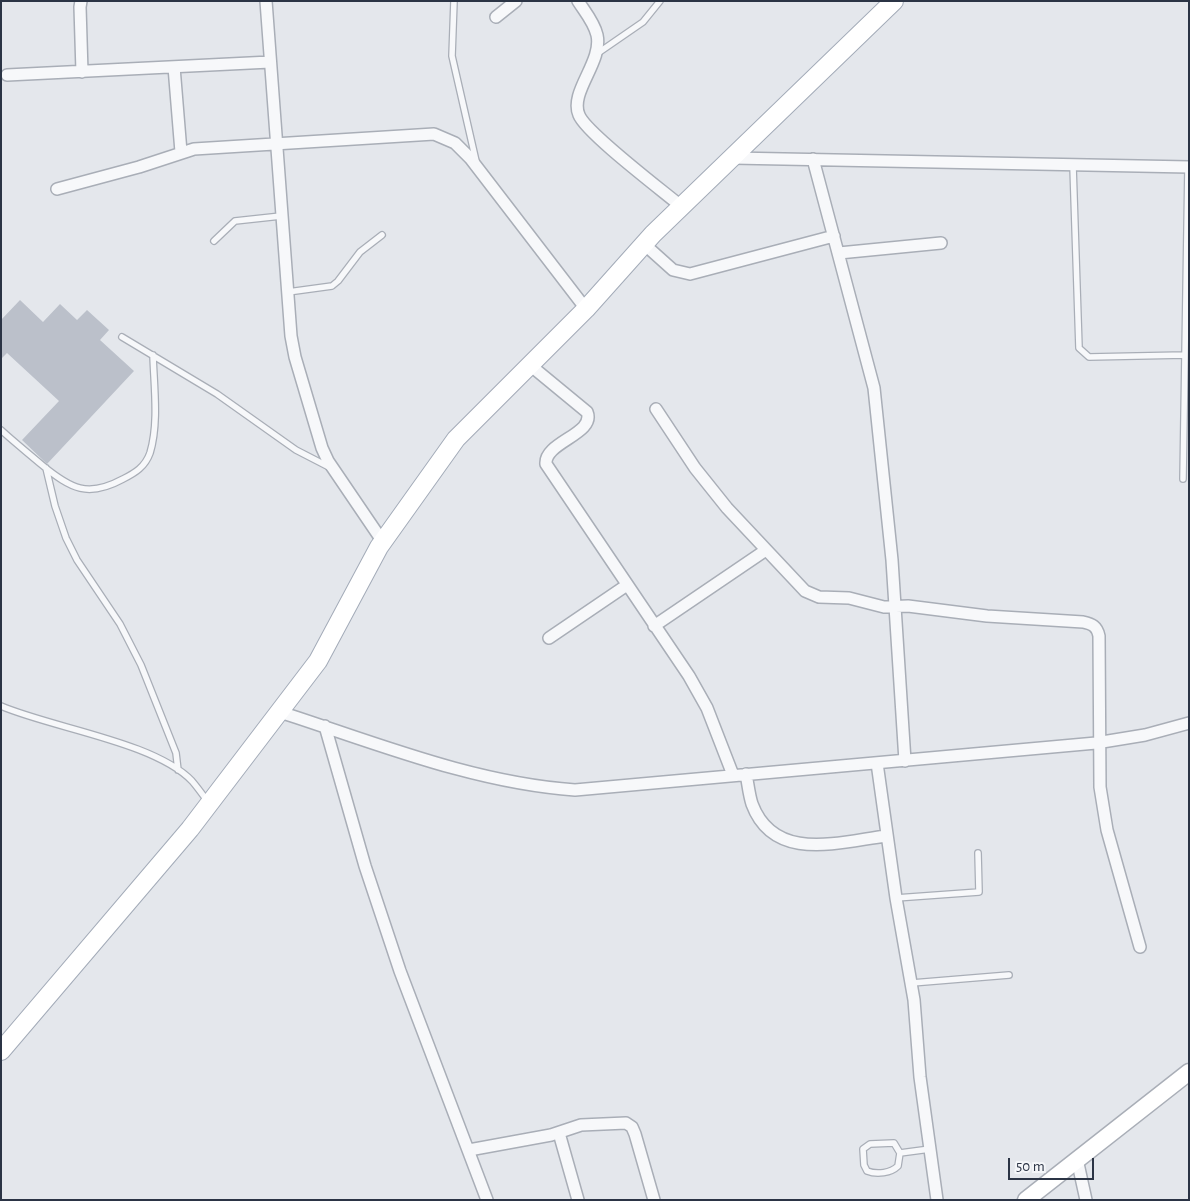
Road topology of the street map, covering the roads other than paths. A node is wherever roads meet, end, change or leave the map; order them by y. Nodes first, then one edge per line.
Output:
1 (81, 1) edge
2 (266, 1) edge
3 (454, 1) edge
4 (516, 1) edge
5 (578, 1) edge
6 (660, 1) edge
7 (894, 1) edge
8 (496, 17) dead end
9 (596, 55) junction
10 (270, 62) junction
11 (174, 67) junction
12 (82, 72) junction
13 (7, 76) dead end
14 (276, 143) junction
15 (181, 152) junction
16 (733, 158) junction
17 (813, 159) junction
18 (1074, 166) junction
19 (1189, 167) edge
20 (478, 168) junction
21 (57, 188) dead end
22 (682, 207) junction
23 (281, 216) junction
24 (382, 235) dead end
25 (834, 236) junction
26 (214, 241) dead end
27 (941, 243) dead end
28 (644, 244) junction
29 (839, 253) junction
30 (288, 292) junction
31 (586, 309) junction
32 (122, 337) dead end
33 (153, 355) junction
34 (1185, 355) junction
35 (530, 365) junction
36 (656, 409) dead end
37 (1186, 416) edge
38 (1, 430) edge
39 (46, 468) junction
40 (335, 471) junction
41 (1183, 479) dead end
42 (383, 542) junction
43 (766, 550) junction
44 (627, 585) junction
45 (896, 607) junction
46 (654, 626) junction
47 (548, 638) dead end
48 (1, 706) edge
49 (280, 712) junction
50 (325, 726) junction
51 (1188, 726) edge
52 (1100, 743) junction
53 (905, 761) junction
54 (877, 763) junction
55 (178, 770) junction
56 (746, 774) junction
57 (733, 775) junction
58 (209, 804) junction
59 (886, 836) junction
60 (978, 853) dead end
61 (896, 898) junction
62 (1140, 947) dead end
63 (1009, 974) dead end
64 (912, 983) junction
65 (1, 1051) edge
66 (1189, 1072) edge
67 (558, 1133) junction
68 (930, 1149) junction
69 (469, 1150) junction
70 (900, 1153) junction
71 (1077, 1159) junction
72 (487, 1200) edge
73 (578, 1200) edge
74 (654, 1200) edge
75 (937, 1200) edge
76 (1026, 1200) edge
77 (1086, 1200) edge

1 - 12 street
2 - 10 street
3 - 20 lane
4 - 8 street
5 - 9 street
6 - 9 lane
7 - 16 main road
9 - 22 street
10 - 11 street
10 - 14 street
11 - 12 street
11 - 15 street
12 - 13 street
14 - 15 street
14 - 20 street
14 - 23 street
15 - 21 street
16 - 17 street
16 - 22 main road
17 - 18 street
17 - 25 street
18 - 19 street
18 - 34 lane
19 - 34 lane
20 - 31 street
22 - 28 main road
23 - 26 lane
23 - 30 street
24 - 30 lane
25 - 28 street
25 - 29 street
27 - 29 street
28 - 31 main road
29 - 45 street
30 - 40 street
31 - 35 main road
32 - 33 lane
33 - 39 lane
33 - 40 lane
34 - 37 lane
35 - 42 main road
35 - 44 street
36 - 43 street
37 - 41 lane
38 - 39 lane
39 - 55 lane
40 - 42 street
42 - 49 main road
43 - 45 street
43 - 46 street
44 - 46 street
44 - 47 street
45 - 52 street
45 - 53 street
46 - 57 street
48 - 55 lane
49 - 50 street
49 - 58 main road
50 - 57 street
50 - 69 street
51 - 52 street
52 - 53 street
52 - 62 street
53 - 54 street
54 - 56 street
54 - 59 street
55 - 58 lane
56 - 57 street
56 - 59 street
58 - 65 main road
59 - 61 street
60 - 61 lane
61 - 64 street
63 - 64 lane
64 - 68 street
66 - 71 street
67 - 69 street
67 - 73 street
67 - 74 street
68 - 70 lane
68 - 75 street
69 - 72 street
70 - 70 lane
71 - 76 street
71 - 77 street

